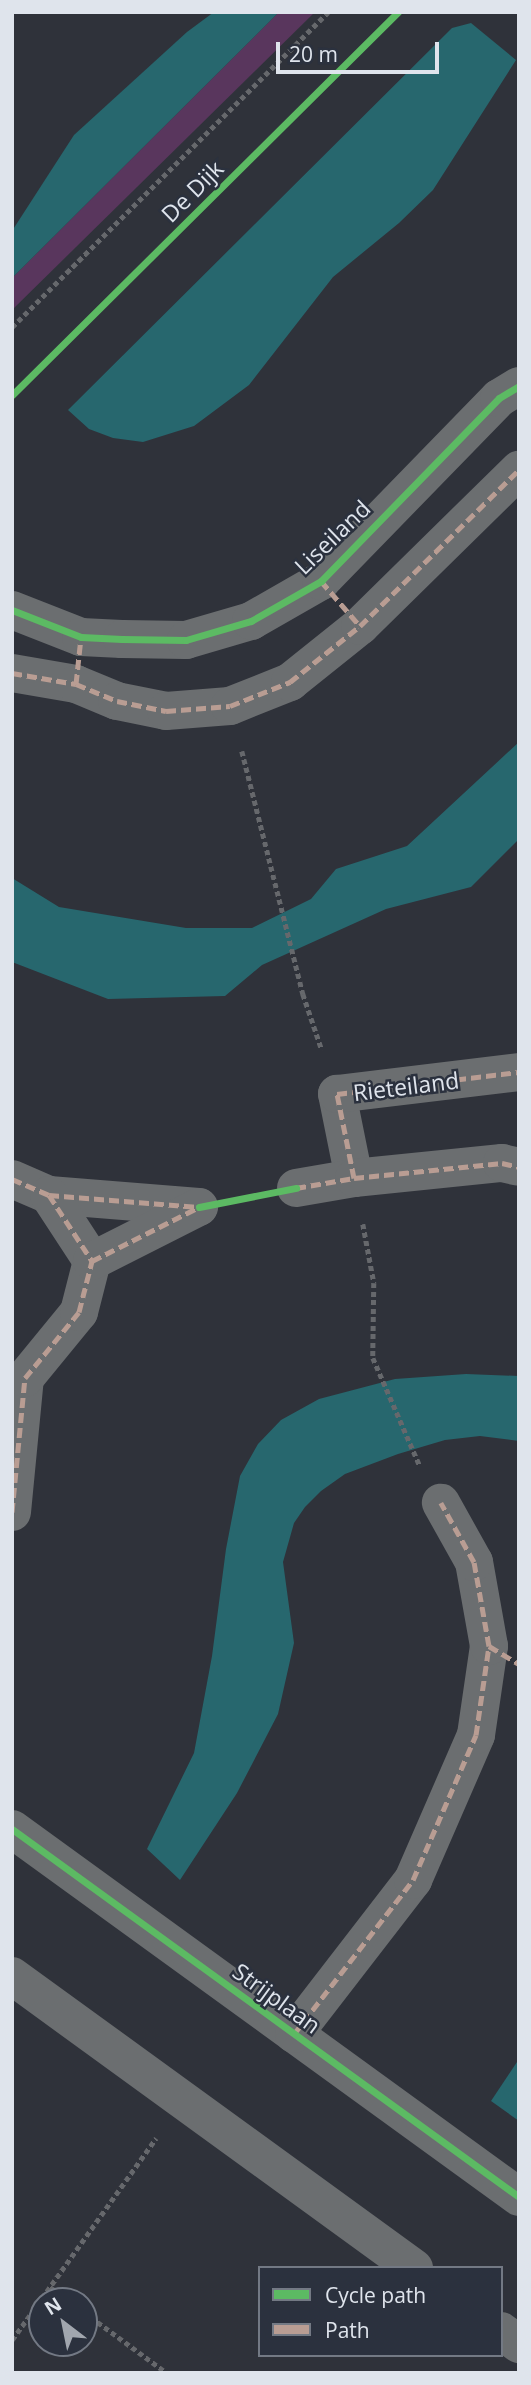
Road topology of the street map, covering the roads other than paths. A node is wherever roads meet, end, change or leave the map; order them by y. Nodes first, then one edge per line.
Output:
1 (519, 386) edge
2 (519, 471) edge
3 (321, 581) junction
4 (12, 610) edge
5 (360, 626) junction
6 (81, 637) junction
7 (12, 673) edge
8 (76, 684) junction
9 (519, 1072) edge
10 (519, 1167) edge
11 (354, 1178) junction
12 (12, 1179) edge
13 (296, 1188) dead end
14 (49, 1195) junction
15 (92, 1261) junction
16 (441, 1503) dead end
17 (12, 1513) edge
18 (504, 1655) edge
19 (12, 1829) edge
20 (12, 1976) edge
21 (294, 2034) junction
22 (519, 2197) edge
23 (411, 2266) edge
24 (503, 2332) edge
25 (519, 2344) edge

1 - 3 street, Liseiland
2 - 5 street
3 - 5 street, Liseiland
3 - 6 street, Liseiland
4 - 6 street, Liseiland
5 - 8 street
6 - 8 street
7 - 8 street
9 - 11 street, Rieteiland
10 - 11 street
11 - 13 street
12 - 14 street
14 - 15 street
14 - 15 street
15 - 17 street
16 - 18 street
18 - 21 street
19 - 21 street, Strijplaan
20 - 23 street
21 - 22 street, Strijplaan
24 - 25 street

